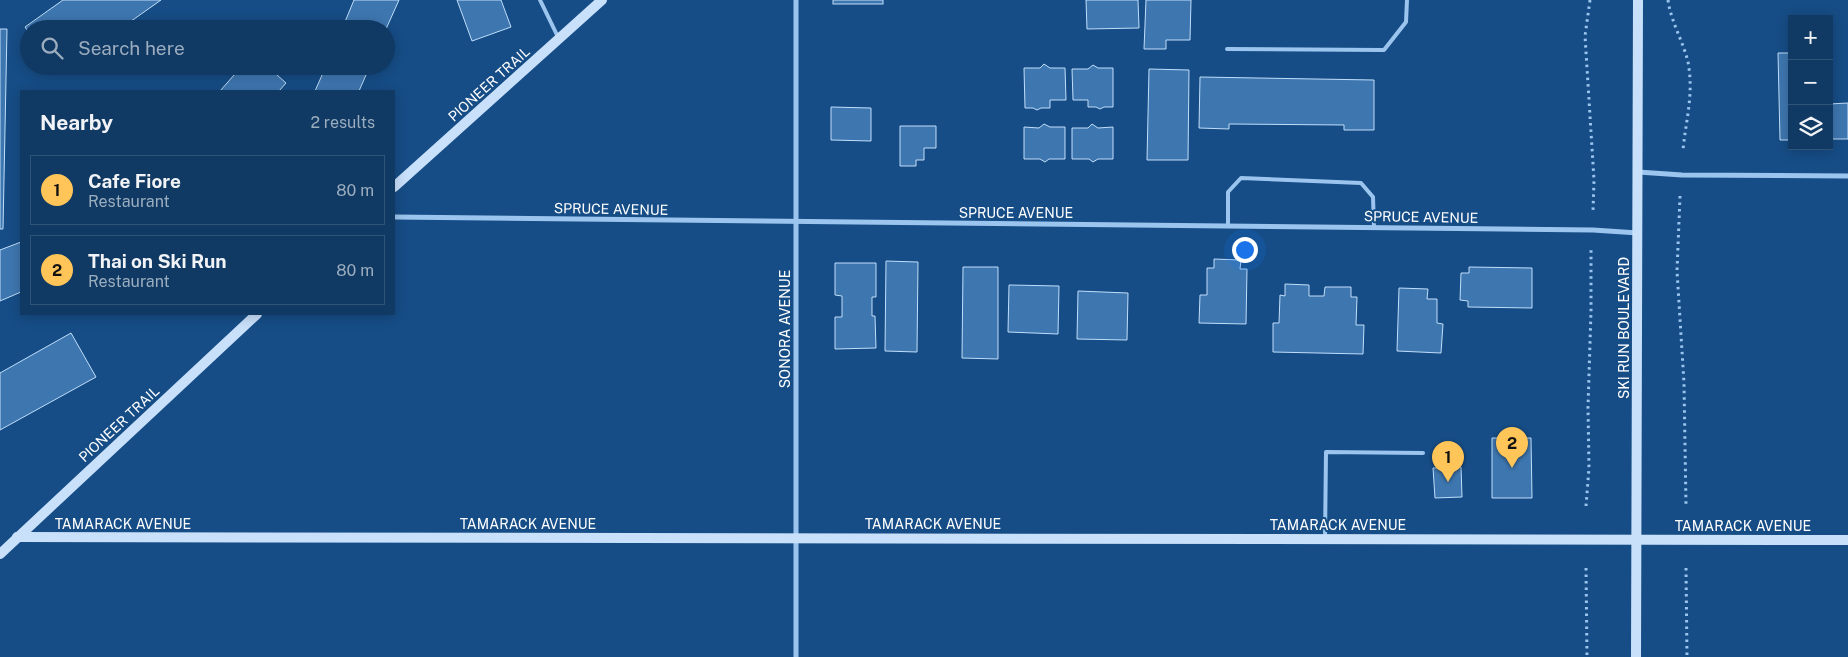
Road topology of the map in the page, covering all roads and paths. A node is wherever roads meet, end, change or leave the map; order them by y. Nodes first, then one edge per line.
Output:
1 (540, 0) edge
2 (602, 0) edge
3 (796, 0) edge
4 (1407, 0) edge
5 (1590, 0) edge
6 (1638, 0) edge
7 (1668, 0) edge
8 (559, 39) junction
9 (1227, 49) dead end
10 (1683, 150) dead end
11 (1638, 172) junction
12 (1848, 176) edge
13 (395, 187) edge
14 (1680, 196) dead end
15 (1593, 211) dead end
16 (395, 217) edge
17 (796, 222) junction
18 (1228, 225) junction
19 (1374, 228) junction
20 (1638, 233) junction
21 (1591, 250) dead end
22 (256, 315) edge
23 (1423, 453) dead end
24 (1686, 505) dead end
25 (1586, 506) dead end
26 (18, 537) junction
27 (796, 538) junction
28 (1325, 539) junction
29 (1636, 539) junction
30 (1848, 540) edge
31 (0, 554) edge
32 (1586, 568) dead end
33 (1686, 568) dead end
34 (796, 657) edge
35 (1586, 657) edge
36 (1636, 657) edge
37 (1686, 657) edge

1 - 8 lane
2 - 8 street, PIONEER TRAIL
3 - 17 street, SONORA AVENUE
4 - 9 lane
5 - 15 path
6 - 11 street, SKI RUN BOULEVARD
7 - 10 path
8 - 13 street, PIONEER TRAIL
11 - 12 street
11 - 20 street, SKI RUN BOULEVARD
14 - 24 path
16 - 17 street, SPRUCE AVENUE
17 - 18 street, SPRUCE AVENUE
17 - 27 street, SONORA AVENUE
18 - 19 street, SPRUCE AVENUE
18 - 19 lane
19 - 20 street, SPRUCE AVENUE
20 - 29 street, SKI RUN BOULEVARD
21 - 25 path
22 - 26 street, PIONEER TRAIL
23 - 28 lane
26 - 27 street, TAMARACK AVENUE
26 - 31 street, PIONEER TRAIL
27 - 28 street, TAMARACK AVENUE
27 - 34 street, SONORA AVENUE
28 - 29 street, TAMARACK AVENUE
29 - 30 street, TAMARACK AVENUE
29 - 36 street, SKI RUN BOULEVARD
32 - 35 path
33 - 37 path

